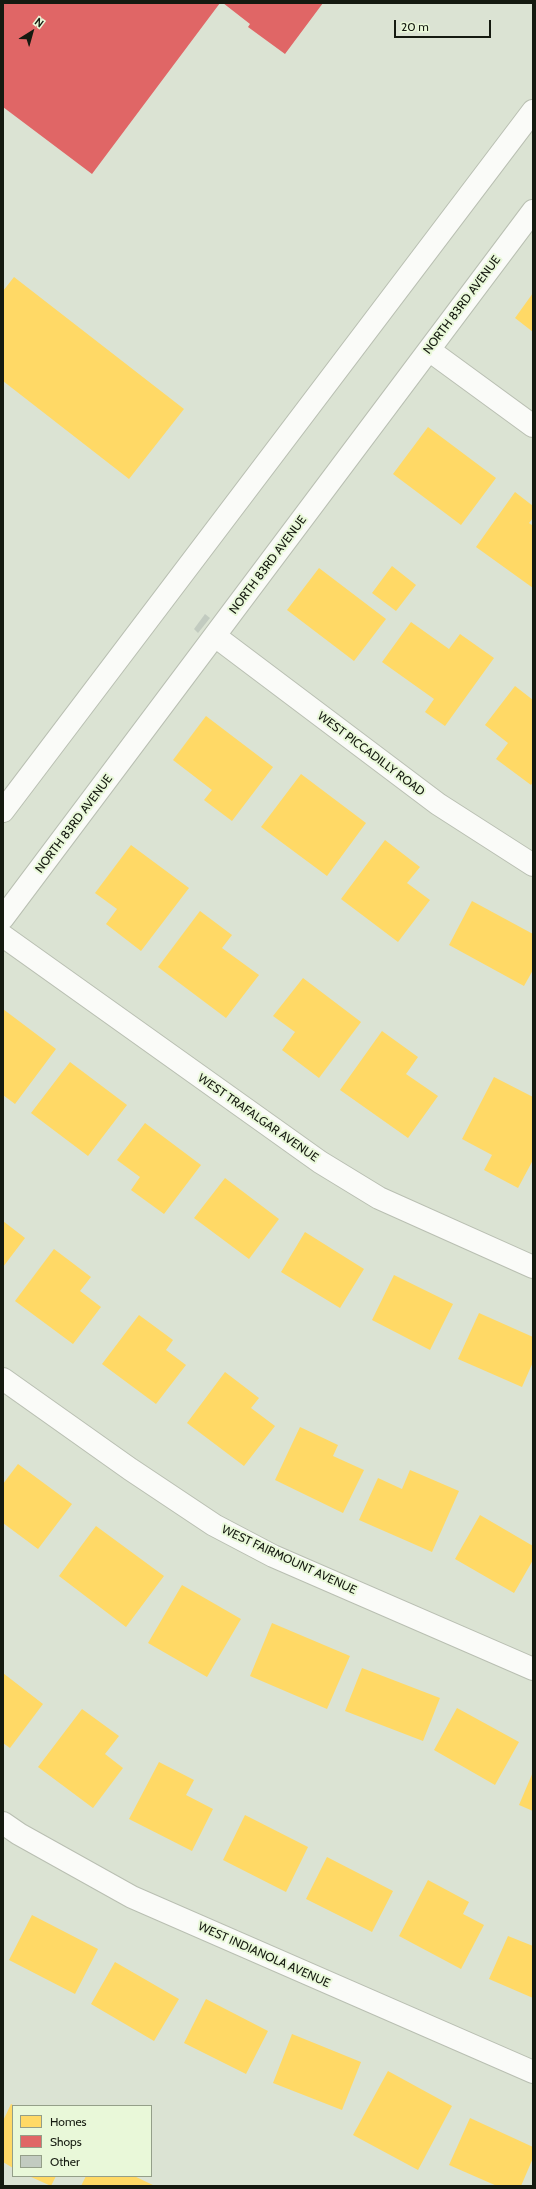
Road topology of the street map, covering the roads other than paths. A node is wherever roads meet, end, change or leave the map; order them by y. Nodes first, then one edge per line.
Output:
1 (533, 110) edge
2 (533, 211) edge
3 (429, 350) junction
4 (533, 426) edge
5 (215, 636) junction
6 (3, 811) edge
7 (533, 865) edge
8 (3, 918) edge
9 (3, 936) edge
10 (533, 1267) edge
11 (3, 1379) edge
12 (533, 1669) edge
13 (3, 1822) edge
14 (533, 2072) edge

1 - 6 street
2 - 3 street, NORTH 83RD AVENUE
3 - 4 street
3 - 5 street, NORTH 83RD AVENUE
5 - 7 street, WEST PICCADILLY ROAD
5 - 8 street, NORTH 83RD AVENUE
9 - 10 street, WEST TRAFALGAR AVENUE
11 - 12 street, WEST FAIRMOUNT AVENUE
13 - 14 street, WEST INDIANOLA AVENUE

